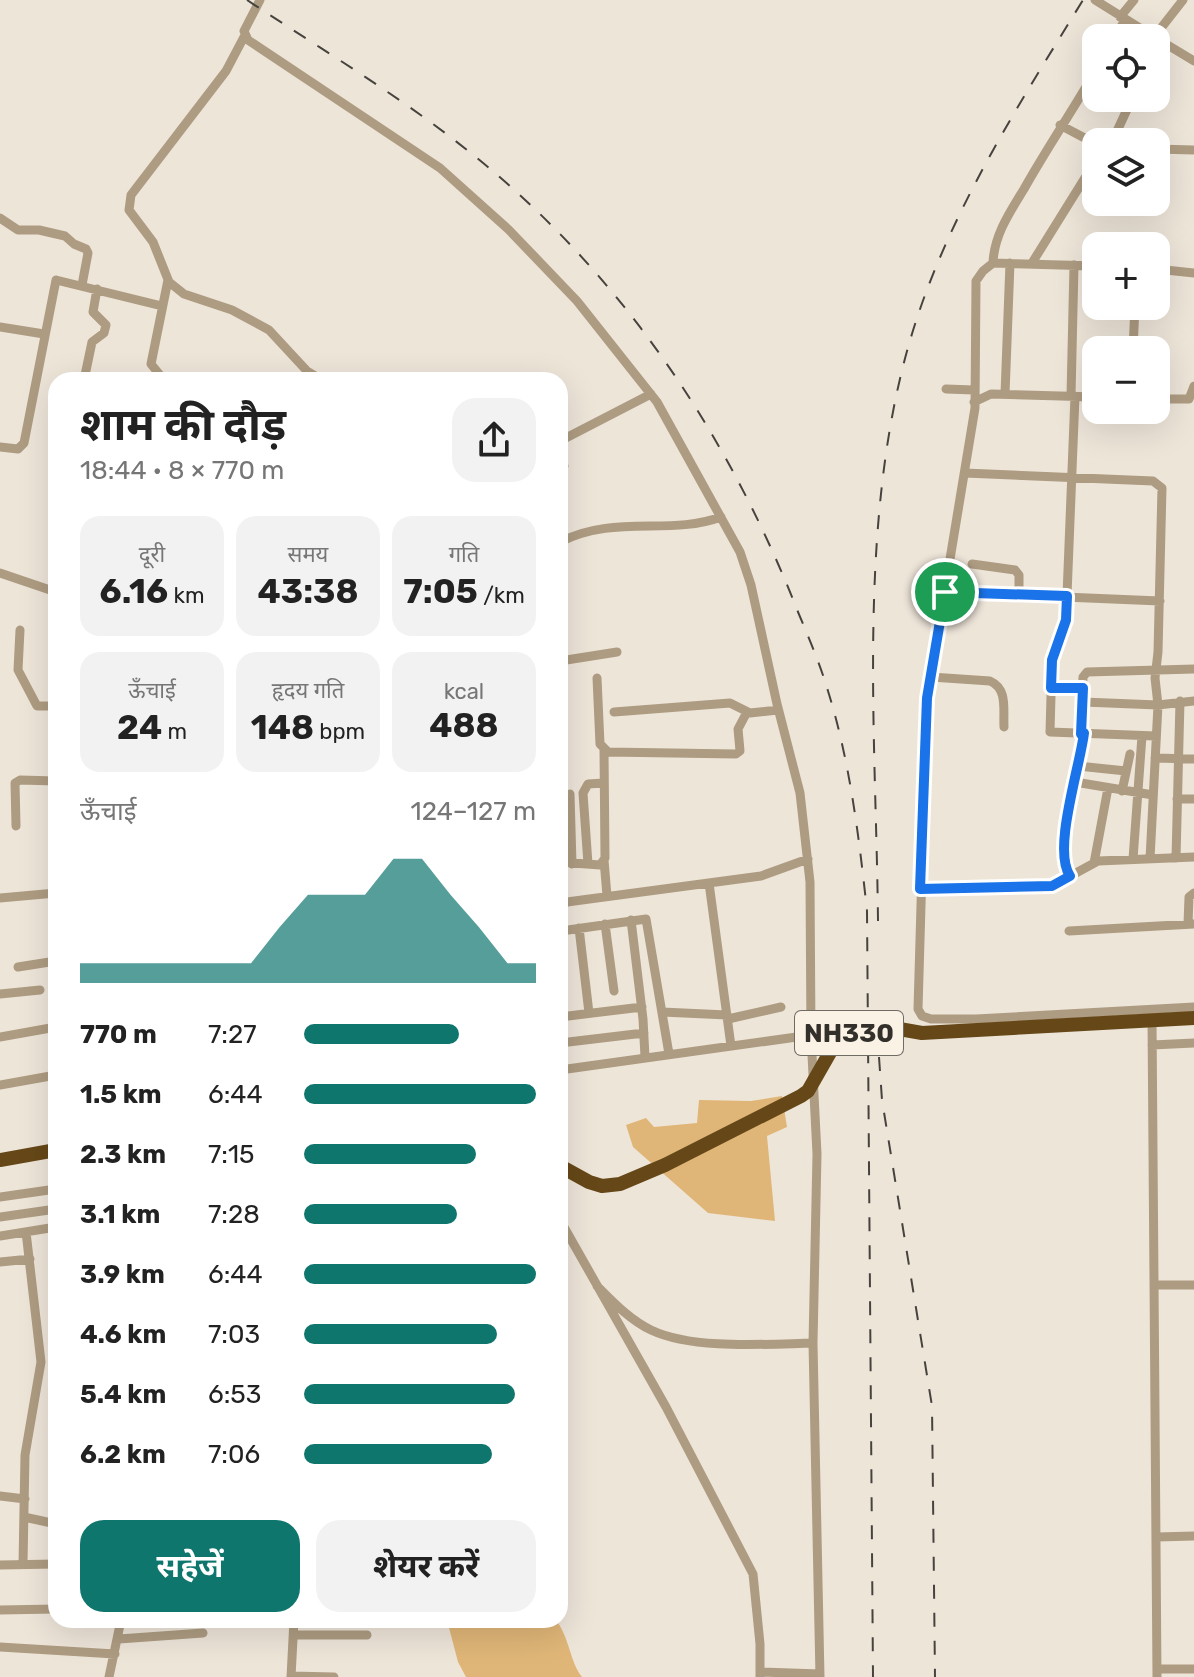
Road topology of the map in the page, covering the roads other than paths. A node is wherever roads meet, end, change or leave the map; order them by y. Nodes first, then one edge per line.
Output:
1 (260, 0) edge
2 (1095, 0) edge
3 (1134, 0) edge
4 (1183, 0) edge
5 (1123, 18) junction
6 (1120, 24) edge
7 (1133, 24) edge
8 (1165, 24) edge
9 (245, 35) junction
10 (1170, 46) edge
11 (1193, 57) edge
12 (1082, 91) edge
13 (1060, 125) junction
14 (1082, 137) edge
15 (1170, 149) edge
16 (1194, 150) edge
17 (1082, 183) edge
18 (0, 218) edge
19 (993, 263) junction
20 (1010, 263) junction
21 (1032, 263) junction
22 (1074, 265) junction
23 (1082, 265) edge
24 (1170, 270) edge
25 (1194, 273) edge
26 (168, 280) junction
27 (82, 285) junction
28 (97, 289) junction
29 (162, 306) junction
30 (0, 327) edge
31 (44, 334) junction
32 (86, 372) edge
33 (158, 372) edge
34 (309, 372) edge
35 (1194, 386) edge
36 (946, 389) dead end
37 (974, 390) junction
38 (651, 394) junction
39 (1005, 394) junction
40 (1073, 396) junction
41 (1082, 396) edge
42 (1170, 399) edge
43 (974, 402) junction
44 (568, 437) edge
45 (0, 447) edge
46 (965, 473) junction
47 (1073, 478) junction
48 (721, 517) junction
49 (568, 538) edge
50 (972, 564) dead end
51 (0, 573) edge
52 (48, 589) edge
53 (945, 592) junction
54 (1019, 594) junction
55 (1067, 596) junction
56 (1160, 601) junction
57 (20, 630) dead end
58 (617, 652) dead end
59 (568, 660) edge
60 (1194, 669) edge
61 (1156, 670) junction
62 (931, 677) junction
63 (597, 678) dead end
64 (1051, 688) junction
65 (1083, 688) junction
66 (1180, 701) junction
67 (1194, 701) edge
68 (1083, 702) junction
69 (1158, 705) junction
70 (48, 706) edge
71 (778, 710) junction
72 (614, 712) dead end
73 (747, 712) junction
74 (1004, 727) dead end
75 (1083, 734) junction
76 (1142, 736) junction
77 (1156, 736) junction
78 (604, 750) junction
79 (1130, 754) dead end
80 (1155, 758) junction
81 (1178, 758) junction
82 (1194, 759) edge
83 (1078, 766) junction
84 (1126, 771) junction
85 (48, 781) edge
86 (1075, 782) junction
87 (604, 783) junction
88 (1108, 788) junction
89 (1122, 791) junction
90 (1137, 793) junction
91 (570, 794) dead end
92 (1153, 795) junction
93 (1177, 799) junction
94 (1194, 799) edge
95 (16, 826) dead end
96 (1194, 857) edge
97 (1176, 858) junction
98 (808, 859) junction
99 (1133, 859) junction
100 (1150, 859) junction
101 (604, 860) junction
102 (568, 863) edge
103 (1094, 863) junction
104 (572, 864) junction
105 (588, 864) junction
106 (1070, 876) junction
107 (709, 883) junction
108 (920, 889) junction
109 (1194, 893) edge
110 (48, 894) edge
111 (607, 896) junction
112 (0, 898) edge
113 (568, 902) edge
114 (631, 920) junction
115 (605, 924) junction
116 (1191, 924) edge
117 (579, 928) junction
118 (568, 930) edge
119 (1069, 931) dead end
120 (48, 962) edge
121 (18, 967) dead end
122 (40, 990) dead end
123 (614, 991) dead end
124 (0, 994) edge
125 (642, 1007) junction
126 (781, 1007) dead end
127 (1194, 1007) edge
128 (1152, 1009) junction
129 (662, 1012) junction
130 (589, 1013) junction
131 (568, 1016) edge
132 (727, 1017) junction
133 (1194, 1018) edge
134 (48, 1028) edge
135 (644, 1033) junction
136 (811, 1035) junction
137 (0, 1037) edge
138 (568, 1042) edge
139 (1194, 1043) edge
140 (1152, 1045) junction
141 (731, 1046) junction
142 (669, 1054) junction
143 (645, 1057) junction
144 (568, 1069) edge
145 (48, 1080) edge
146 (0, 1085) edge
147 (48, 1151) edge
148 (0, 1160) edge
149 (568, 1170) edge
150 (48, 1190) edge
151 (0, 1197) edge
152 (48, 1210) edge
153 (0, 1217) edge
154 (48, 1228) edge
155 (0, 1229) edge
156 (26, 1232) junction
157 (568, 1234) edge
158 (0, 1236) edge
159 (30, 1259) junction
160 (0, 1262) edge
161 (1154, 1285) junction
162 (1194, 1285) edge
163 (597, 1286) junction
164 (813, 1343) junction
165 (0, 1496) edge
166 (25, 1499) junction
167 (24, 1517) junction
168 (48, 1522) edge
169 (1194, 1536) edge
170 (1157, 1537) junction
171 (23, 1564) junction
172 (48, 1564) edge
173 (0, 1565) edge
174 (48, 1609) edge
175 (0, 1610) edge
176 (120, 1628) edge
177 (294, 1628) edge
178 (203, 1633) dead end
179 (294, 1635) junction
180 (367, 1635) dead end
181 (119, 1639) junction
182 (0, 1647) edge
183 (115, 1654) junction
184 (1194, 1669) edge
185 (1157, 1673) edge
186 (760, 1674) edge
187 (820, 1675) edge
188 (291, 1676) edge
189 (109, 1677) edge
190 (334, 1677) edge

1 - 9 street
2 - 5 street
3 - 5 street
4 - 8 street
5 - 6 street
5 - 7 street
9 - 26 street
9 - 38 street
10 - 11 street
12 - 13 street
13 - 14 street
13 - 19 street
15 - 16 street
17 - 21 street
18 - 27 street
19 - 20 street
19 - 37 street
20 - 21 street
20 - 39 street
21 - 22 street
22 - 23 street
22 - 40 street
24 - 25 street
26 - 29 street
26 - 34 street
27 - 28 street
27 - 31 street
28 - 29 street
28 - 32 street
29 - 33 street
30 - 31 street
31 - 45 street
35 - 42 street
36 - 37 street
37 - 43 street
38 - 44 street
38 - 48 street
39 - 40 street
39 - 43 street
40 - 41 street
40 - 47 street
43 - 46 street
46 - 47 street
46 - 53 street
47 - 55 street
47 - 56 street
48 - 49 street
48 - 71 street
50 - 54 street
51 - 52 street
53 - 54 street
53 - 62 street
54 - 55 street
55 - 56 street
55 - 64 street
56 - 61 street
57 - 70 street
58 - 59 street
60 - 61 street
61 - 65 street
61 - 69 street
62 - 74 street
62 - 108 street
63 - 78 street
64 - 65 street
64 - 75 street
65 - 68 street
66 - 67 street
66 - 69 street
66 - 81 street
68 - 69 street
68 - 75 street
69 - 77 street
71 - 73 street
71 - 98 street
72 - 73 street
73 - 78 street
75 - 76 street
75 - 83 street
76 - 77 street
76 - 90 street
77 - 80 street
78 - 87 street
79 - 84 street
80 - 81 street
80 - 92 street
81 - 82 street
81 - 93 street
83 - 84 street
83 - 86 street
84 - 89 street
85 - 95 street
86 - 88 street
86 - 106 street
87 - 101 street
87 - 105 street
88 - 89 street
88 - 103 street
89 - 90 street
90 - 92 street
90 - 99 street
91 - 104 street
92 - 100 street
93 - 94 street
93 - 97 street
96 - 97 street
97 - 100 street
98 - 107 street
98 - 136 street
99 - 100 street
99 - 103 street
101 - 105 street
101 - 111 street
102 - 104 street
103 - 106 street
104 - 105 street
106 - 108 street
107 - 111 street
107 - 132 street
108 - 128 street
109 - 116 street
110 - 112 street
111 - 113 street
114 - 115 street
114 - 125 street
114 - 129 street
115 - 117 street
115 - 123 street
116 - 119 street
117 - 118 street
117 - 130 street
120 - 121 street
122 - 124 street
125 - 130 street
125 - 135 street
126 - 132 street
127 - 128 street
128 - 140 street
129 - 132 street
129 - 142 street
130 - 131 street
132 - 141 street
133 - 149 highway, NH330, bridge
134 - 137 street
135 - 138 street
135 - 143 street
136 - 141 street
136 - 164 street
139 - 140 street
140 - 161 street
141 - 142 street
142 - 143 street
143 - 144 street
145 - 146 street
147 - 148 highway
150 - 151 street
152 - 153 street
154 - 156 street
155 - 158 street
156 - 158 street
156 - 159 street
157 - 163 street
159 - 160 street
159 - 166 street
161 - 162 street
161 - 170 street
163 - 164 street
163 - 186 street
164 - 187 street
165 - 166 street
166 - 167 street
167 - 168 street
167 - 171 street
169 - 170 street
170 - 185 street
171 - 172 street
171 - 173 street
174 - 175 street
176 - 181 street
177 - 179 street
178 - 181 street
179 - 180 street
179 - 188 street
181 - 183 street
182 - 183 street
183 - 189 street
184 - 185 street
186 - 187 street
188 - 190 street

